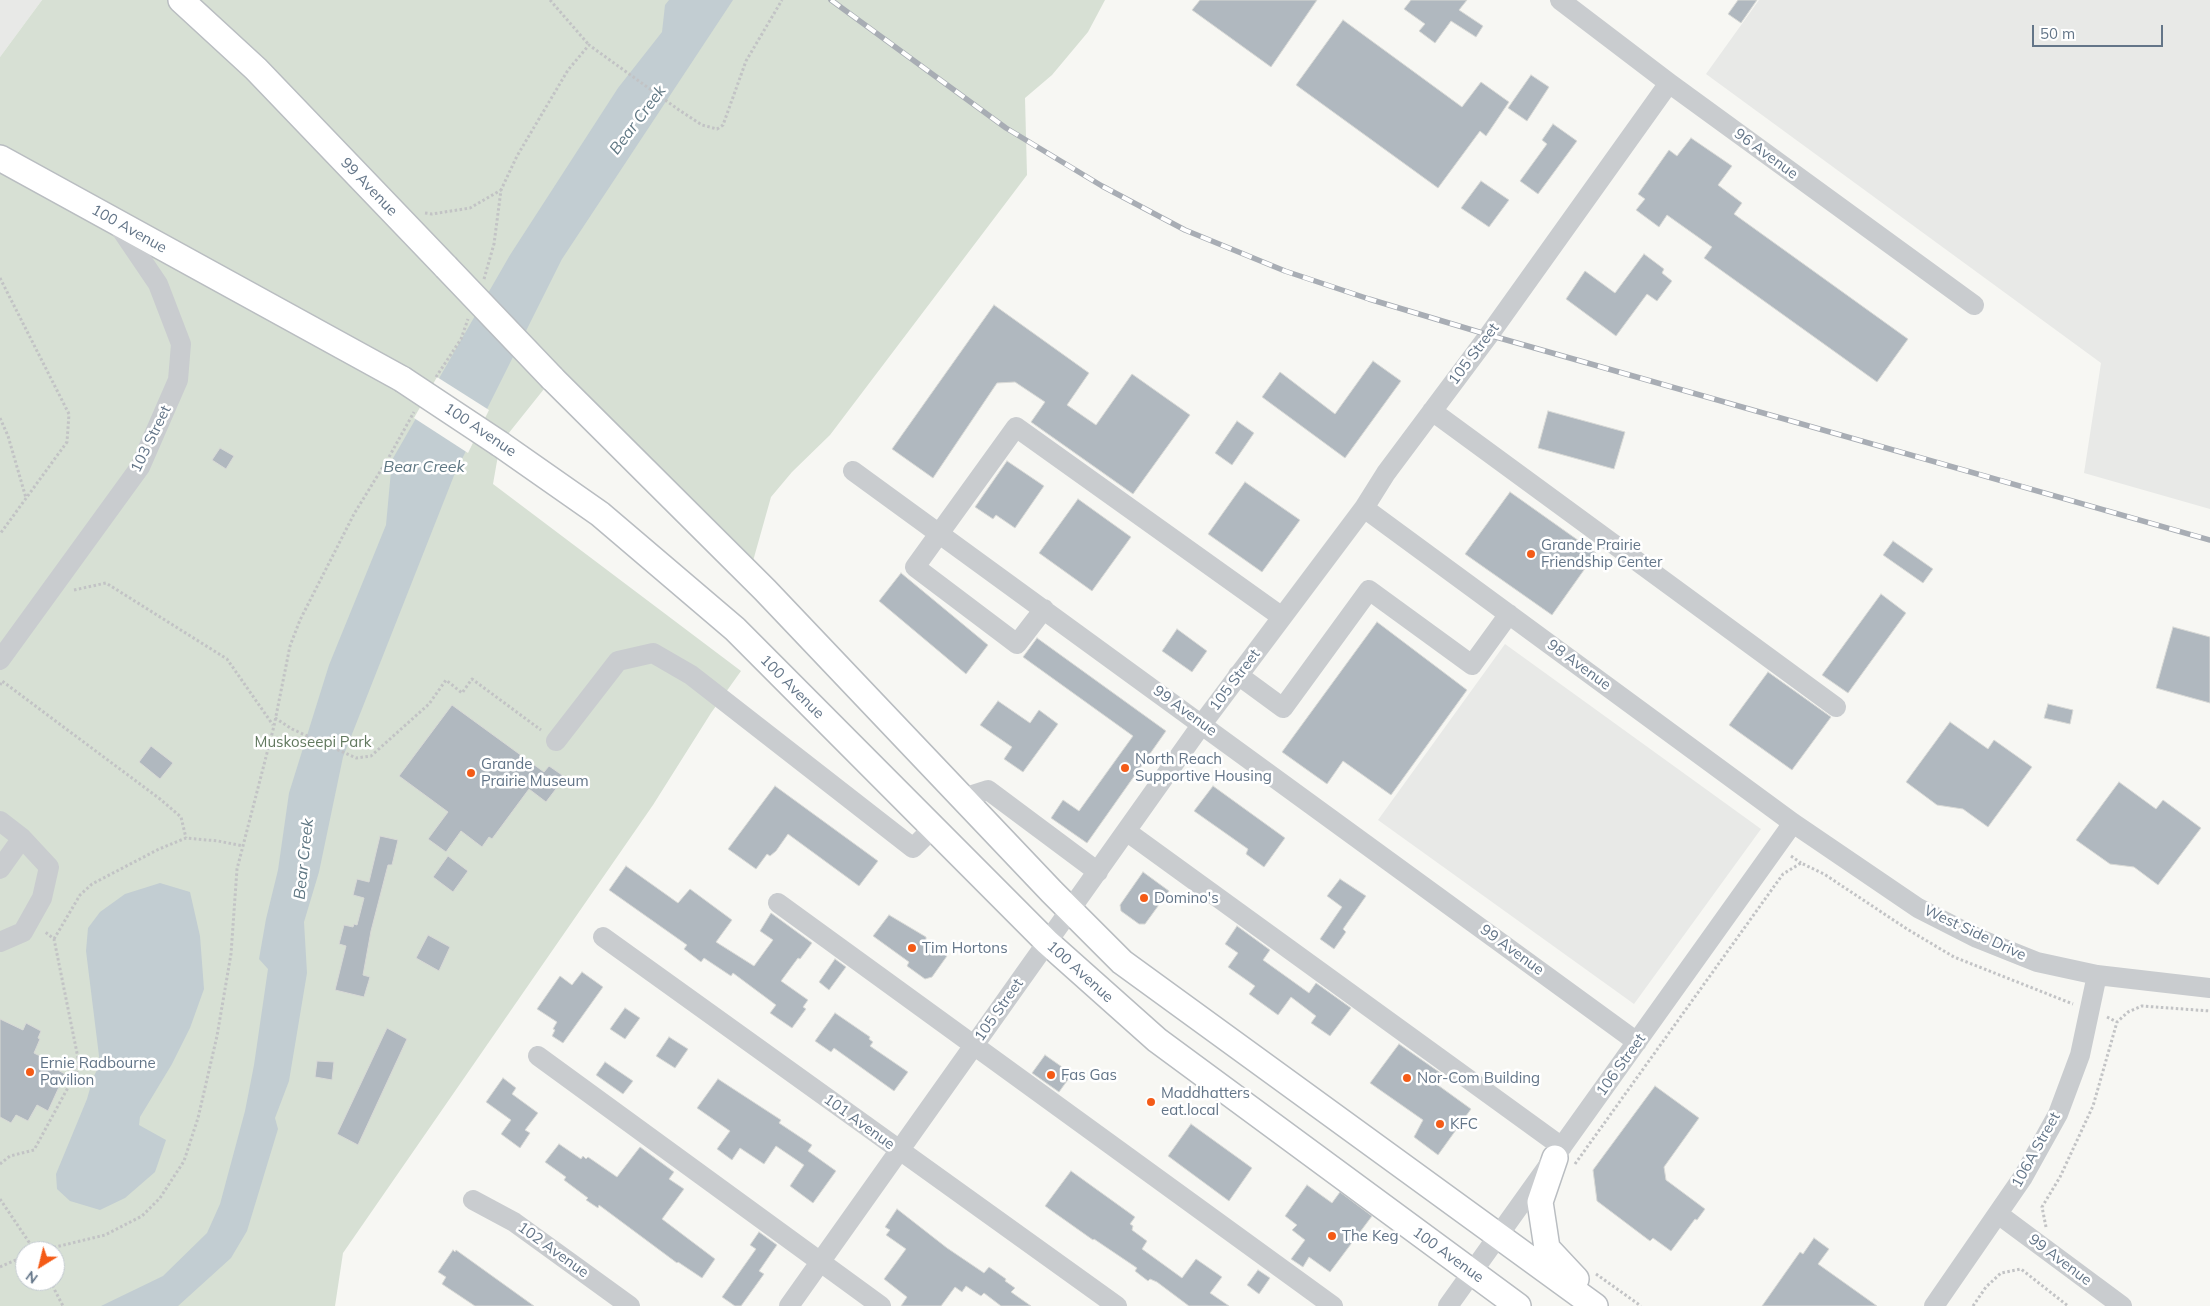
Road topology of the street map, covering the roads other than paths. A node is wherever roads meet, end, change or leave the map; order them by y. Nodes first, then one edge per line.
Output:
1 (182, 0) edge
2 (1560, 0) edge
3 (1669, 83) junction
4 (0, 158) edge
5 (117, 223) junction
6 (1974, 305) dead end
7 (1432, 411) junction
8 (853, 471) dead end
9 (1364, 508) junction
10 (940, 534) junction
11 (1044, 609) junction
12 (1509, 614) junction
13 (1282, 617) junction
14 (4, 667) edge
15 (1238, 675) junction
16 (1836, 707) dead end
17 (1202, 724) junction
18 (556, 741) road end
19 (963, 798) junction
20 (0, 821) edge
21 (1793, 823) junction
22 (933, 828) junction
23 (1126, 832) junction
24 (22, 838) junction
25 (0, 869) edge
26 (1098, 872) junction
27 (778, 903) dead end
28 (1070, 911) junction
29 (603, 937) dead end
30 (0, 942) edge
31 (1047, 942) junction
32 (2097, 976) junction
33 (2210, 988) edge
34 (1637, 1042) junction
35 (974, 1045) junction
36 (538, 1056) dead end
37 (900, 1151) junction
38 (1563, 1158) junction
39 (473, 1200) dead end
40 (1998, 1214) junction
41 (1498, 1236) junction
42 (820, 1262) junction
43 (1472, 1273) junction
44 (630, 1306) edge
45 (789, 1306) edge
46 (881, 1306) edge
47 (1117, 1306) edge
48 (1333, 1306) edge
49 (1448, 1306) edge
50 (1518, 1306) edge
51 (1595, 1306) edge
52 (1602, 1306) edge
53 (1934, 1306) edge
54 (2122, 1306) edge

1 - 19 main road, 99 Avenue, bridge
2 - 3 street, 96 Avenue
3 - 6 street, 96 Avenue
3 - 7 street, 105 Street
4 - 5 main road, 100 Avenue
5 - 14 street, 103 Street
5 - 22 main road, 100 Avenue, bridge
7 - 9 street, 105 Street
7 - 16 street
8 - 10 street, 99 Avenue
9 - 12 street, 98 Avenue
9 - 13 street, 105 Street
10 - 11 street, 99 Avenue
10 - 11 street
10 - 13 street
11 - 17 street, 99 Avenue
12 - 15 street
12 - 21 street, 98 Avenue
13 - 15 street, 105 Street
15 - 17 street, 105 Street
17 - 23 street, 105 Street
17 - 34 street, 99 Avenue
18 - 22 street
19 - 26 street
19 - 28 main road
20 - 24 street
21 - 32 street, West Side Drive
21 - 34 street, 106 Street
22 - 31 main road, 100 Avenue
23 - 26 street, 105 Street
23 - 38 street
24 - 25 street
24 - 30 street
26 - 28 street, 105 Street
27 - 35 street
28 - 31 street, 105 Street
28 - 41 main road
29 - 37 street, 101 Avenue
31 - 35 street, 105 Street
31 - 43 main road, 100 Avenue
32 - 33 street, West Side Drive
32 - 40 street, 106A Street
34 - 38 street, 106 Street
35 - 37 street, 105 Street
35 - 48 street
36 - 42 street
37 - 42 street, 105 Street
37 - 47 street, 101 Avenue
38 - 41 street, 106 Street
38 - 52 main road
39 - 44 street, 102 Avenue
40 - 53 street, 106A Street
40 - 54 street, 99 Avenue
41 - 43 street, 106 Street
41 - 51 main road
42 - 45 street, 105 Street
42 - 46 street
43 - 49 street, 106 Street
43 - 50 main road, 100 Avenue

